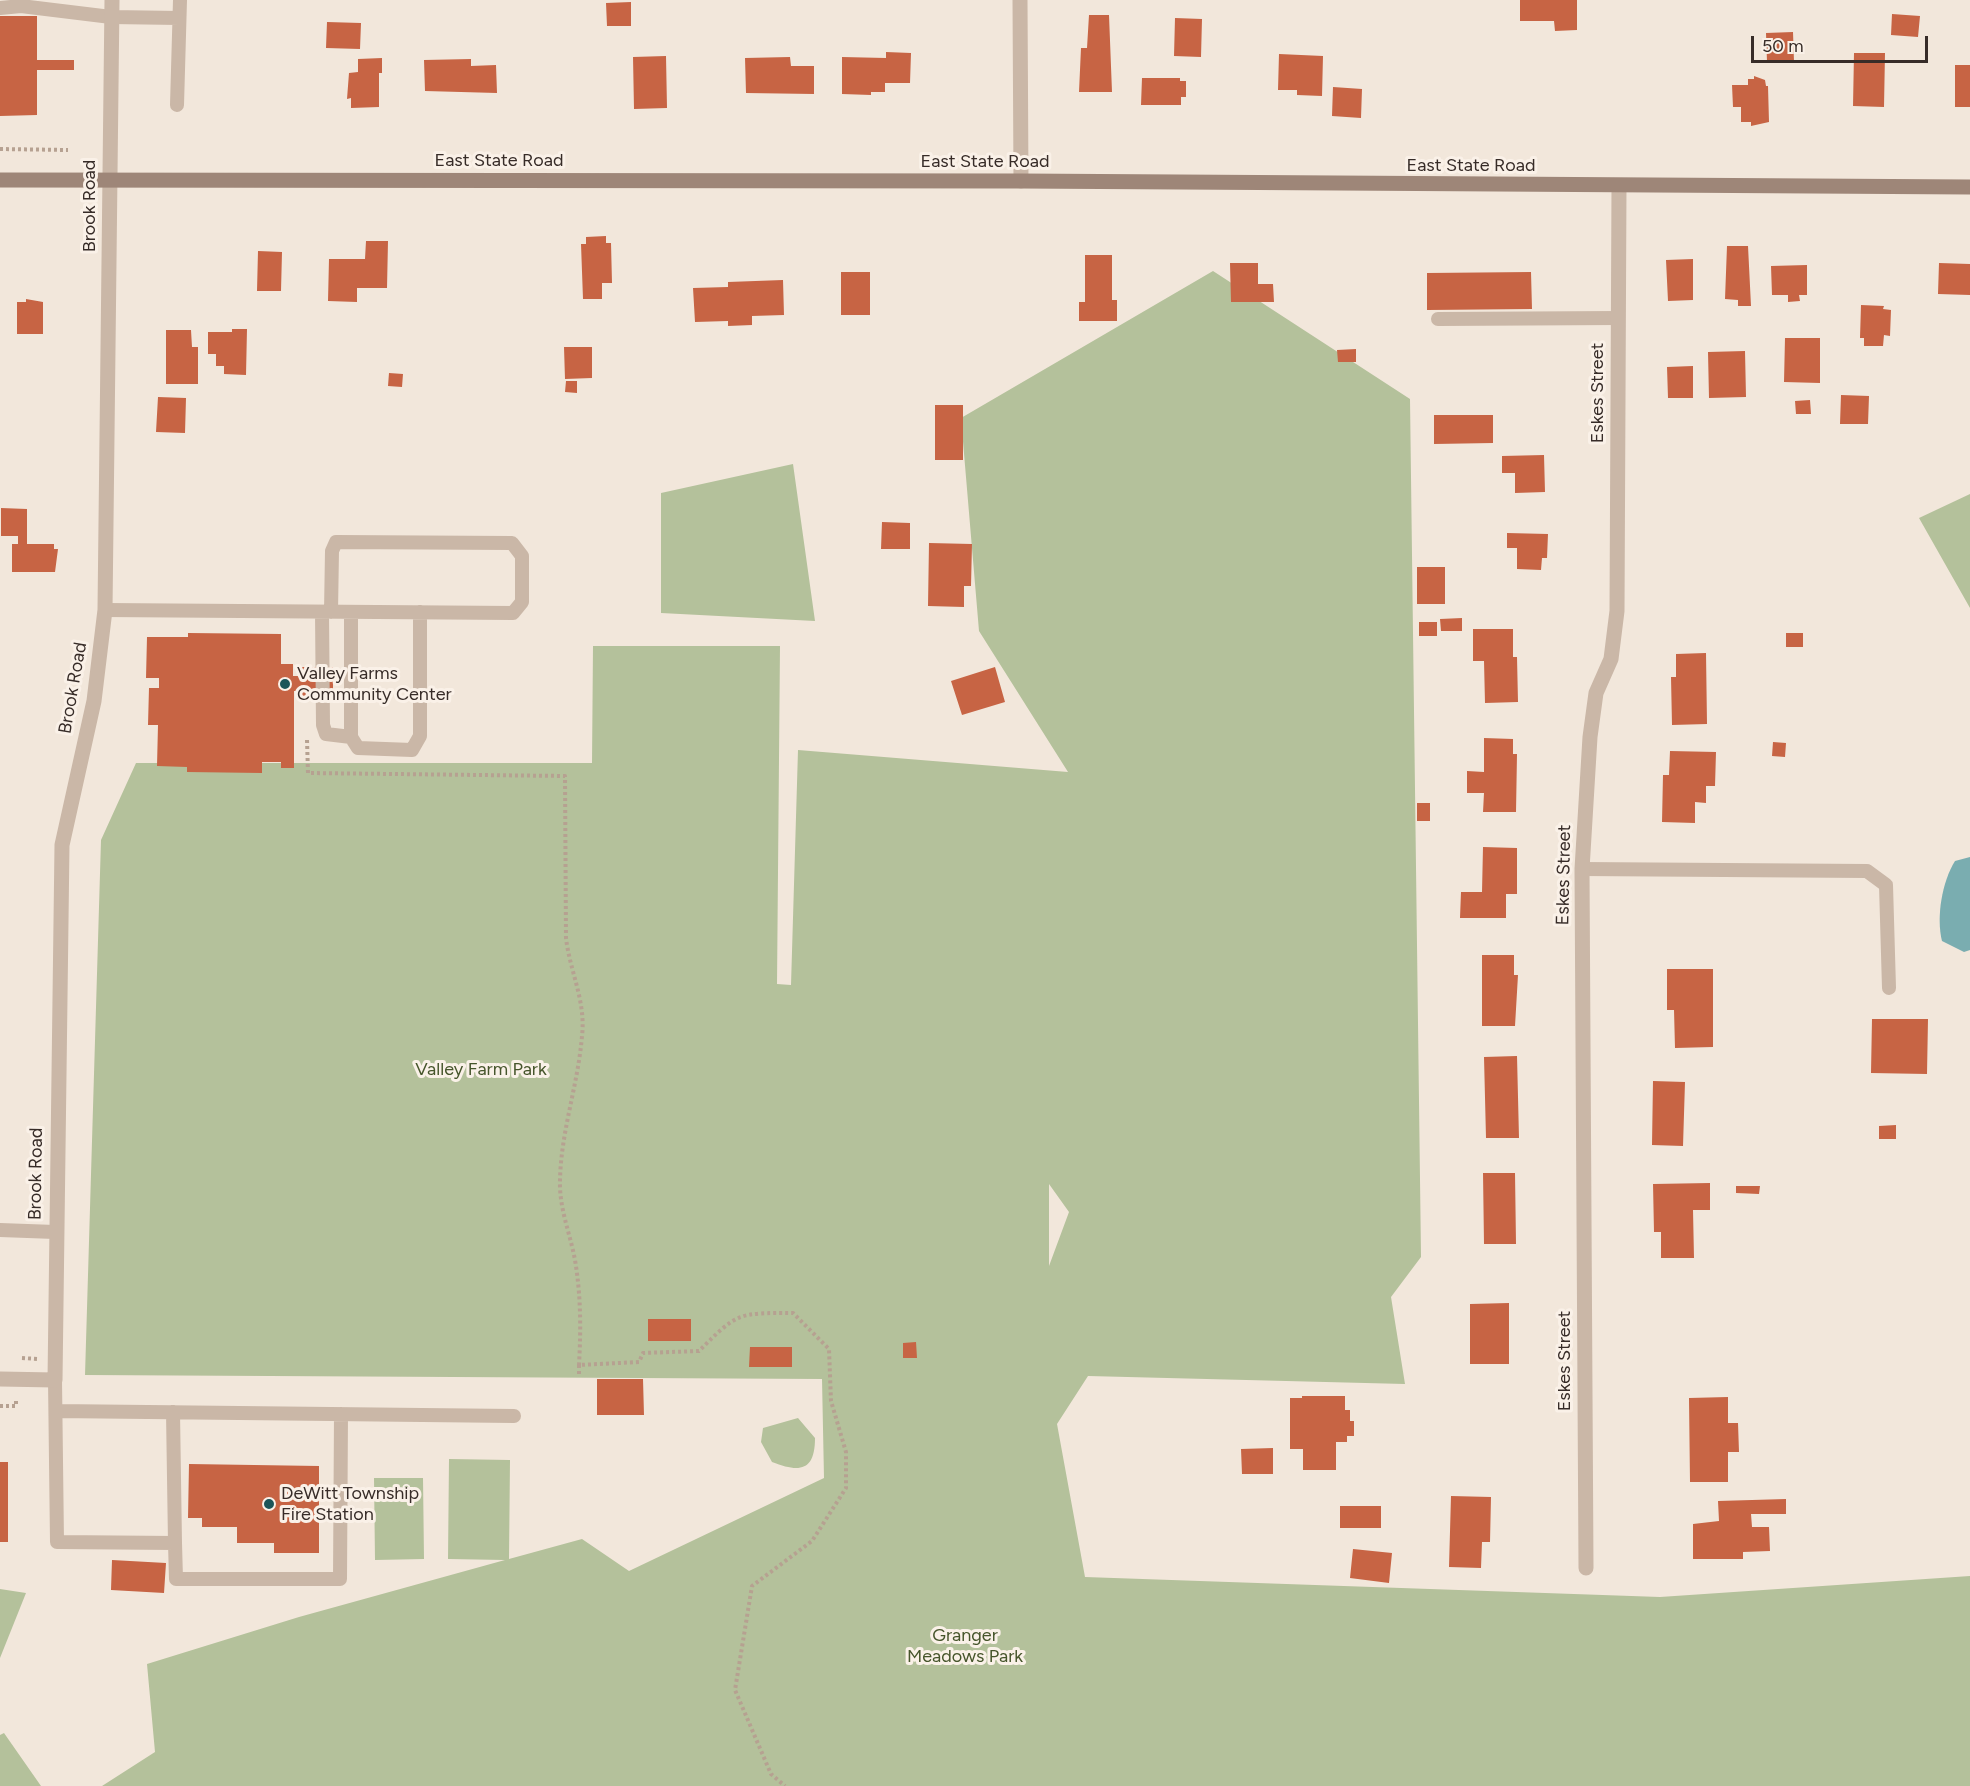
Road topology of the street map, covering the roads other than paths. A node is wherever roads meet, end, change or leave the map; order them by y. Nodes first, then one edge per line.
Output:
1 (112, 0) edge
2 (180, 0) edge
3 (1020, 0) edge
4 (0, 8) edge
5 (111, 17) junction
6 (179, 18) junction
7 (177, 105) dead end
8 (0, 180) edge
9 (110, 180) junction
10 (1021, 181) junction
11 (1619, 186) junction
12 (1970, 187) edge
13 (1618, 318) junction
14 (1438, 319) dead end
15 (105, 610) junction
16 (327, 612) junction
17 (351, 612) junction
18 (420, 612) junction
19 (351, 737) junction
20 (1582, 868) junction
21 (1889, 988) dead end
22 (0, 1230) edge
23 (55, 1232) junction
24 (0, 1379) edge
25 (55, 1380) junction
26 (56, 1410) junction
27 (173, 1413) junction
28 (341, 1414) junction
29 (514, 1416) dead end
30 (175, 1543) junction
31 (1586, 1568) dead end

1 - 5 street, Brook Road
2 - 6 lane
3 - 10 street
4 - 5 lane
5 - 6 lane
5 - 9 street, Brook Road
6 - 7 lane
8 - 9 street, East State Road
9 - 10 street, East State Road
9 - 15 street, Brook Road
10 - 11 street, East State Road
11 - 12 street, East State Road
11 - 13 street, Eskes Street
13 - 14 lane
13 - 20 street, Eskes Street
15 - 16 lane
15 - 23 street, Brook Road
16 - 17 lane
16 - 18 lane
16 - 19 lane
17 - 18 lane
17 - 19 lane
18 - 19 lane
20 - 21 lane
20 - 31 street, Eskes Street
22 - 23 lane
23 - 25 street, Brook Road
24 - 25 street
25 - 26 lane
26 - 27 lane
26 - 30 lane
27 - 28 lane
27 - 30 lane
28 - 29 lane
28 - 30 lane

